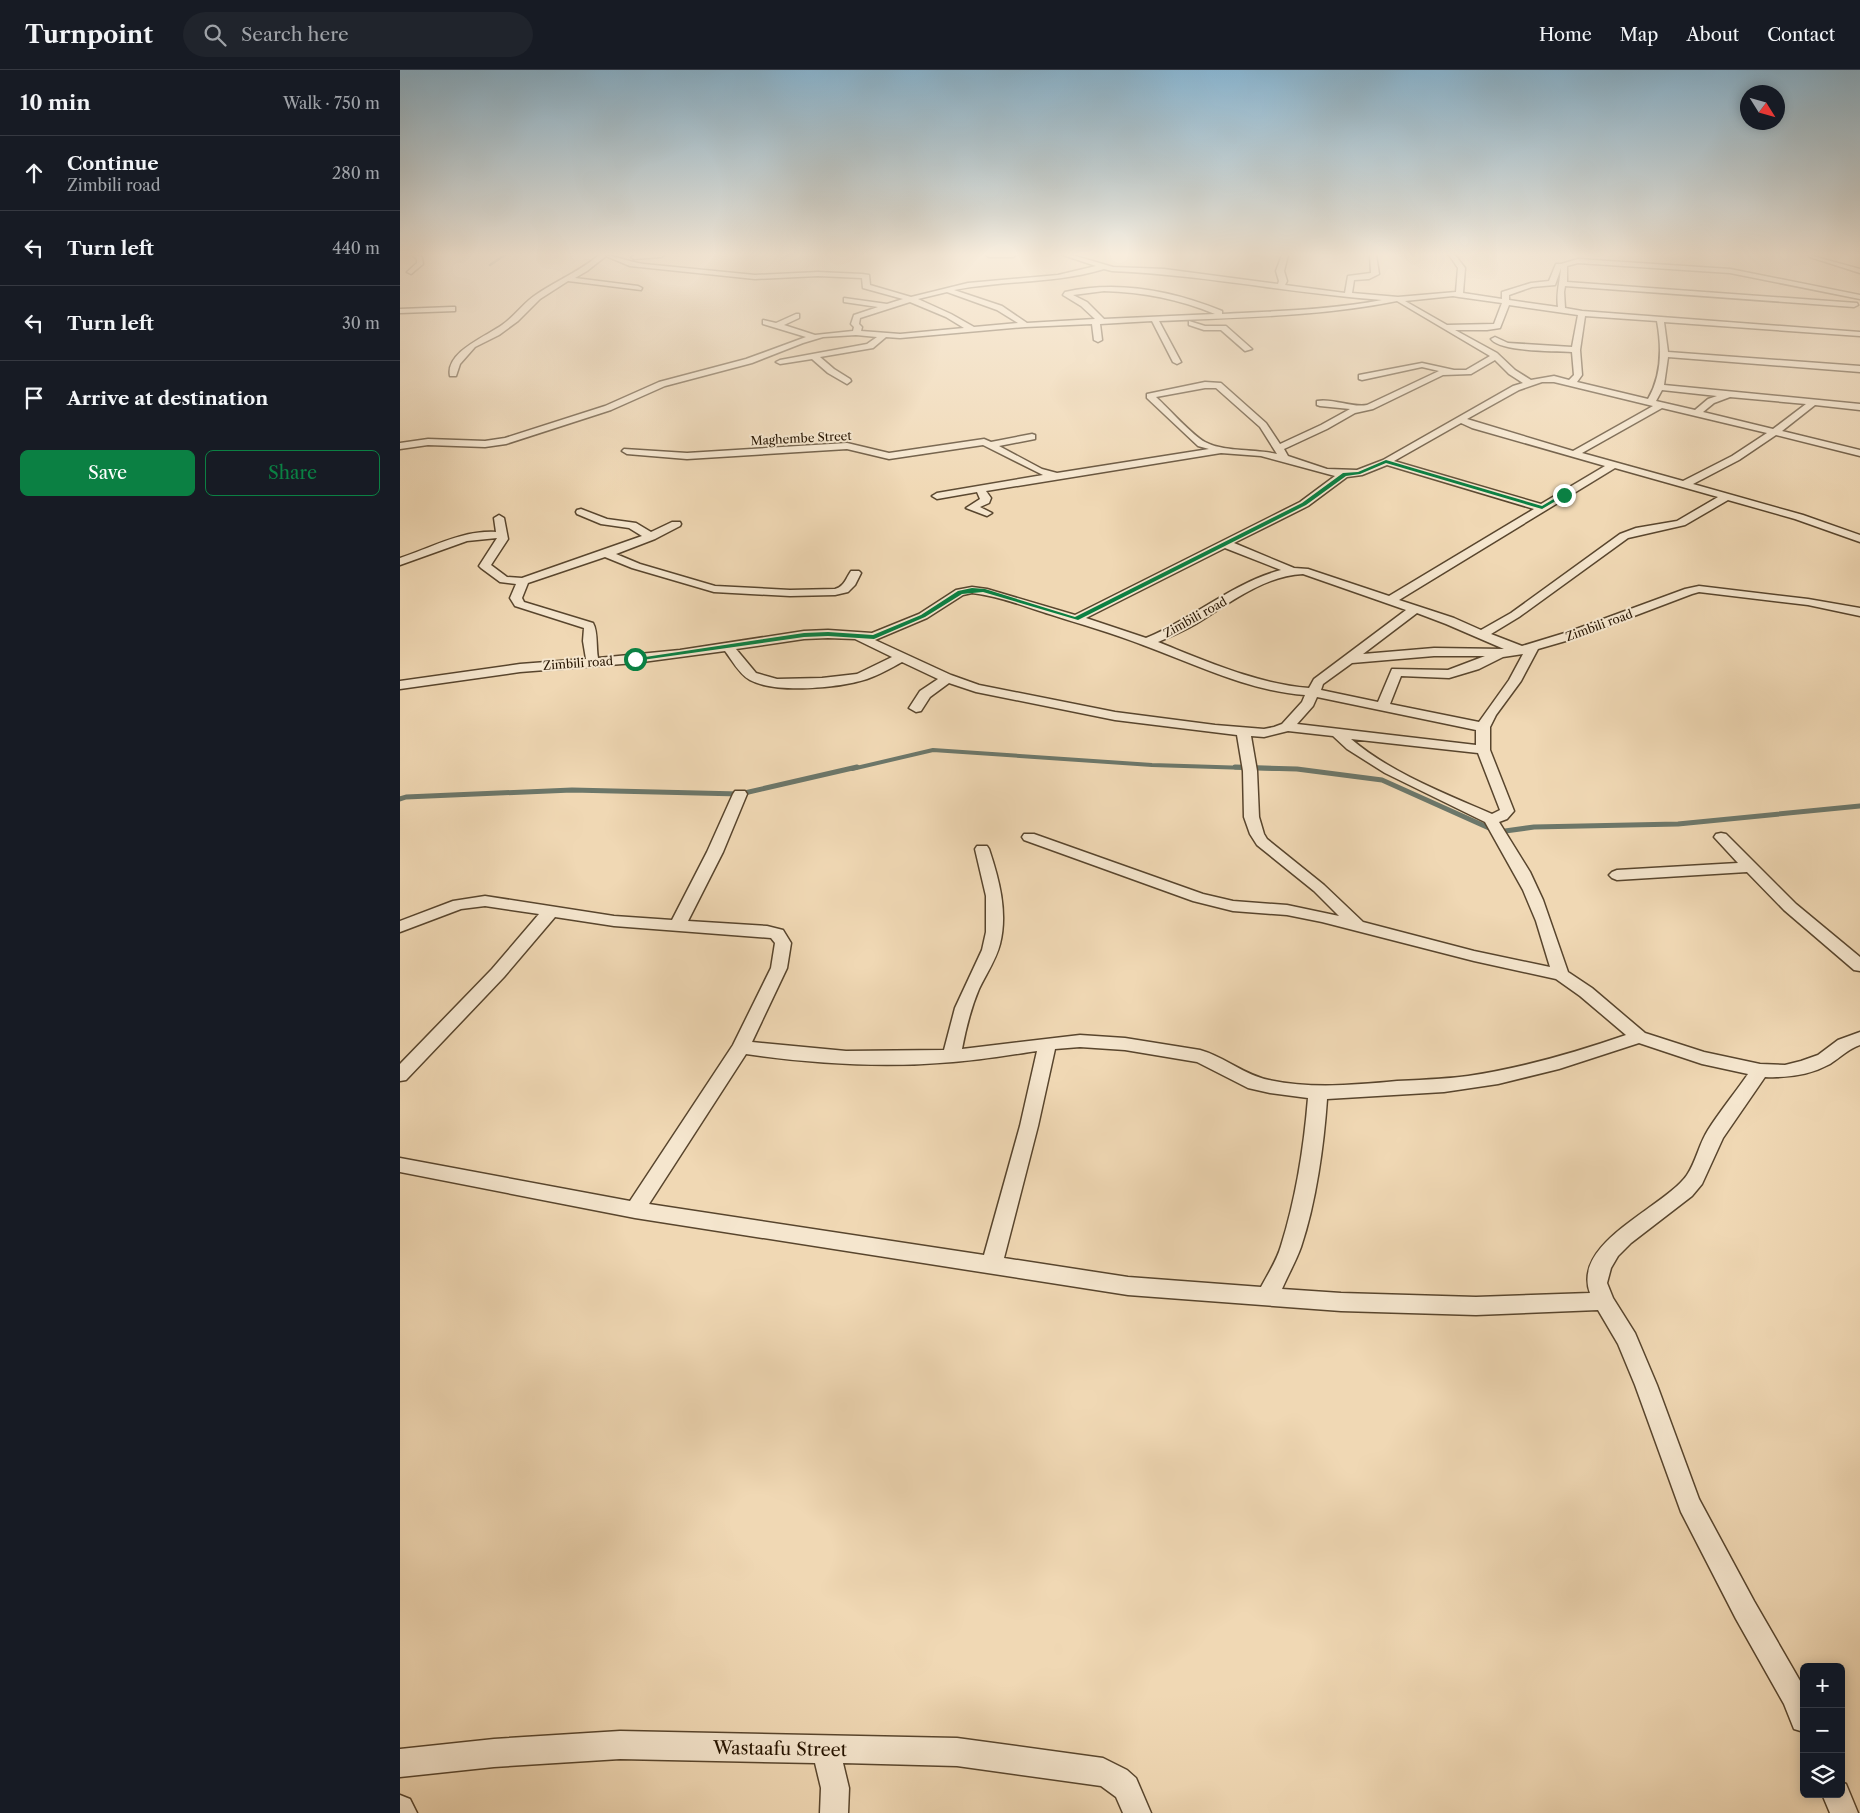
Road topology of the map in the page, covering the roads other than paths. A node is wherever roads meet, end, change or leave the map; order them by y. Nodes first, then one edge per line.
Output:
1 (490, 336) edge
2 (821, 336) edge
3 (883, 336) edge
4 (1098, 336) edge
5 (1164, 336) edge
6 (1233, 336) edge
7 (1461, 336) edge
8 (1578, 336) edge
9 (1663, 336) edge
10 (814, 337) joint
11 (1495, 339) dead end
12 (1098, 340) dead end
13 (1561, 340) dead end
14 (1577, 346) junction
15 (1248, 349) dead end
16 (1664, 354) junction
17 (814, 356) junction
18 (1495, 357) junction
19 (780, 362) dead end
20 (1177, 362) dead end
21 (1860, 369) edge
22 (1455, 372) junction
23 (452, 374) dead end
24 (1362, 376) dead end
25 (848, 381) dead end
26 (1529, 383) junction
27 (1572, 383) junction
28 (1659, 389) junction
29 (1607, 391) junction
30 (1729, 394) junction
31 (1651, 401) junction
32 (1815, 402) junction
33 (1320, 403) dead end
34 (1661, 404) junction
35 (1860, 406) edge
36 (1357, 409) junction
37 (1697, 413) junction
38 (1459, 419) junction
39 (1774, 432) junction
40 (1032, 437) dead end
41 (990, 445) junction
42 (400, 446) edge
43 (1278, 448) junction
44 (1221, 450) junction
45 (1858, 450) edge
46 (627, 451) dead end
47 (1574, 454) junction
48 (1286, 458) junction
49 (1386, 462) junction
50 (1613, 465) junction
51 (1344, 474) junction
52 (1056, 476) junction
53 (1684, 485) junction
54 (980, 490) junction
55 (937, 496) dead end
56 (1726, 497) junction
57 (1542, 508) junction
58 (581, 512) dead end
59 (987, 513) dead end
60 (499, 518) dead end
61 (676, 524) dead end
62 (502, 535) junction
63 (651, 537) junction
64 (1860, 540) edge
65 (1226, 544) junction
66 (606, 554) junction
67 (400, 562) edge
68 (1290, 570) junction
69 (855, 573) dead end
70 (523, 582) junction
71 (1391, 600) junction
72 (1415, 609) junction
73 (1860, 612) edge
74 (1076, 619) junction
75 (1483, 634) junction
76 (858, 637) junction
77 (1148, 642) junction
78 (728, 646) junction
79 (1525, 649) junction
80 (1502, 653) junction
81 (901, 657) junction
82 (1351, 659) junction
83 (592, 661) junction
84 (947, 678) junction
85 (400, 685) edge
86 (1312, 692) junction
87 (1382, 707) junction
88 (916, 708) dead end
89 (1287, 727) junction
90 (1483, 727) junction
91 (1243, 732) junction
92 (1337, 733) junction
93 (1483, 750) junction
94 (740, 794) dead end
95 (1492, 819) junction
96 (1029, 836) dead end
97 (1721, 837) dead end
98 (982, 849) dead end
99 (1751, 867) junction
100 (1617, 875) dead end
101 (550, 912) junction
102 (400, 926) edge
103 (677, 926) junction
104 (1358, 926) junction
105 (1860, 966) edge
106 (1561, 975) junction
107 (1639, 1037) junction
108 (1860, 1038) edge
109 (1047, 1044) junction
110 (741, 1047) junction
111 (952, 1056) junction
112 (1760, 1070) junction
113 (400, 1075) edge
114 (1318, 1091) junction
115 (400, 1165) edge
116 (635, 1210) junction
117 (992, 1266) junction
118 (1266, 1296) junction
119 (1604, 1301) junction
120 (1800, 1710) edge
121 (824, 1750) junction
122 (400, 1763) edge
123 (1838, 1798) edge
124 (400, 1809) edge
125 (403, 1813) edge
126 (834, 1813) edge
127 (1137, 1813) edge
128 (1844, 1813) edge

1 - 23 street
2 - 10 street
3 - 17 street
4 - 12 street
5 - 20 street
6 - 15 street
7 - 18 street
8 - 14 street
9 - 16 street
10 - 42 street
11 - 14 street
13 - 14 street
14 - 27 street
16 - 21 street
16 - 28 street
17 - 19 street
17 - 25 street
18 - 22 street
18 - 26 street
22 - 24 street
22 - 36 street
26 - 27 street
26 - 38 street
27 - 29 street
28 - 29 street
28 - 30 street
28 - 31 street
29 - 31 street
30 - 32 street
30 - 37 street
31 - 34 street
32 - 35 street
32 - 39 street
33 - 36 street
34 - 37 street
34 - 47 street
36 - 43 street
37 - 39 street
38 - 47 street
38 - 49 street
39 - 45 street
39 - 53 street
40 - 41 street
41 - 46 street, Maghembe Street
41 - 52 street, Maghembe Street
43 - 44 street
43 - 48 street
44 - 48 street
44 - 52 street
47 - 50 street
48 - 51 street
49 - 51 street
49 - 57 street
50 - 53 street
50 - 57 street
51 - 65 street
52 - 54 street
53 - 56 street
54 - 55 street
54 - 59 street
56 - 64 street
56 - 75 street
57 - 71 street
58 - 63 street
60 - 62 street
61 - 63 street
62 - 67 street
62 - 70 street
63 - 66 street
65 - 68 street
65 - 74 street
66 - 69 street
66 - 70 street
68 - 71 street
68 - 77 street, Zimbili road
70 - 83 street
71 - 72 street
72 - 75 street
72 - 82 street
73 - 79 street, Zimbili road
74 - 76 street, Zimbili road
74 - 77 street, Zimbili road
75 - 79 street
76 - 78 street, Zimbili road
76 - 81 street
77 - 86 street
78 - 81 street
78 - 83 street, Zimbili road
79 - 80 street
79 - 90 street
80 - 82 street
80 - 87 street
81 - 84 street
82 - 86 street
83 - 85 street, Zimbili road
84 - 88 street
84 - 91 street
86 - 87 street
86 - 89 street
87 - 90 street
89 - 91 street
89 - 92 street
90 - 93 street
91 - 104 street
92 - 93 street
92 - 95 street
93 - 95 street
94 - 103 street
95 - 106 street
96 - 104 street
97 - 99 street
98 - 111 street
99 - 100 street
99 - 105 street
101 - 102 street
101 - 103 street
101 - 113 street
103 - 110 street
104 - 106 street
106 - 107 street
107 - 112 street
107 - 114 street
108 - 112 street
109 - 111 street
109 - 114 street
109 - 117 street
110 - 111 street
110 - 116 street
112 - 119 street
114 - 118 street
115 - 116 street
116 - 117 street
117 - 118 street
118 - 119 street
119 - 120 street
121 - 122 street, Wastaafu Street
121 - 126 street
121 - 127 street, Wastaafu Street
123 - 128 street
124 - 125 street

